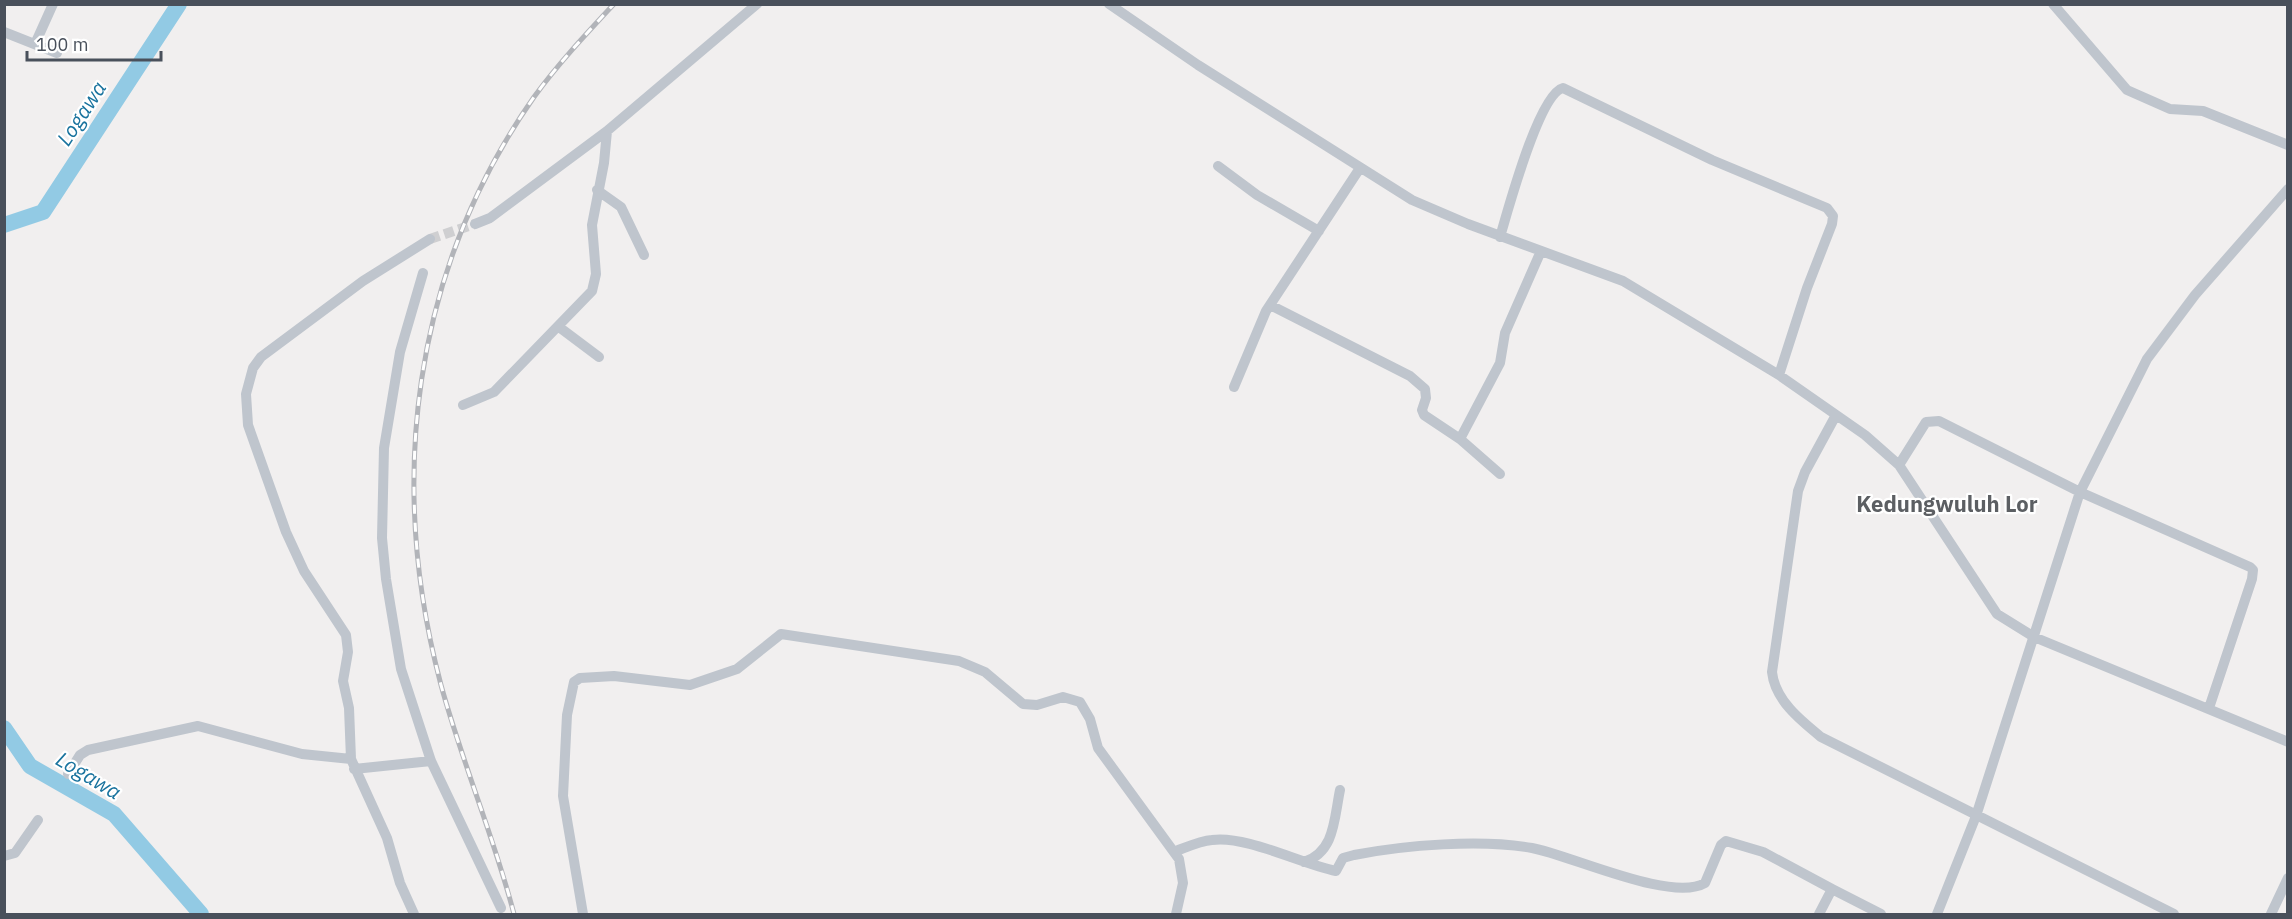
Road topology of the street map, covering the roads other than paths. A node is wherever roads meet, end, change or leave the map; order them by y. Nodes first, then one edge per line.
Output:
1 (52, 4) edge
2 (757, 4) edge
3 (1109, 4) edge
4 (2053, 4) edge
5 (4, 32) edge
6 (35, 44) junction
7 (57, 53) dead end
8 (607, 131) junction
9 (2288, 145) edge
10 (1218, 166) dead end
11 (1360, 168) junction
12 (2288, 189) edge
13 (597, 190) junction
14 (475, 224) tunnel mouth
15 (1319, 231) junction
16 (1500, 237) junction
17 (430, 239) tunnel mouth
18 (1541, 251) junction
19 (644, 255) dead end
20 (423, 273) dead end
21 (1270, 305) junction
22 (559, 327) junction
23 (599, 357) dead end
24 (1779, 375) junction
25 (1234, 387) dead end
26 (463, 405) dead end
27 (1836, 415) junction
28 (1460, 439) junction
29 (1899, 465) junction
30 (1500, 474) dead end
31 (2080, 492) junction
32 (2034, 637) junction
33 (2209, 708) junction
34 (2288, 742) edge
35 (431, 761) junction
36 (353, 764) junction
37 (68, 774) dead end
38 (1340, 790) dead end
39 (1976, 816) junction
40 (38, 820) dead end
41 (1176, 851) junction
42 (4, 856) edge
43 (1304, 862) junction
44 (2288, 878) edge
45 (1832, 889) junction
46 (501, 908) dead end
47 (414, 915) edge
48 (583, 915) edge
49 (1176, 915) edge
50 (1819, 915) edge
51 (1881, 915) edge
52 (1937, 915) edge
53 (2174, 915) edge
54 (2271, 915) edge

1 - 6 street
2 - 8 street
3 - 11 street
4 - 9 street
5 - 6 street
6 - 7 street
8 - 13 street
8 - 14 street
10 - 15 street
11 - 15 street
11 - 16 street
12 - 31 street
13 - 19 street
13 - 22 street
15 - 21 street
16 - 18 street
16 - 24 street
17 - 36 street
18 - 24 street
18 - 28 street
20 - 35 street
21 - 25 street
21 - 28 street
22 - 23 street
22 - 26 street
24 - 27 street
27 - 29 street
27 - 39 street
28 - 30 street
29 - 31 street
29 - 32 street
31 - 32 street
31 - 33 street
32 - 33 street
32 - 39 street
33 - 34 street
35 - 36 street
35 - 46 street
36 - 37 street
36 - 47 street
38 - 43 street
39 - 52 street
39 - 53 street
40 - 42 street
41 - 43 street
41 - 48 street
41 - 49 street
43 - 45 street
44 - 54 street
45 - 50 street
45 - 51 street

